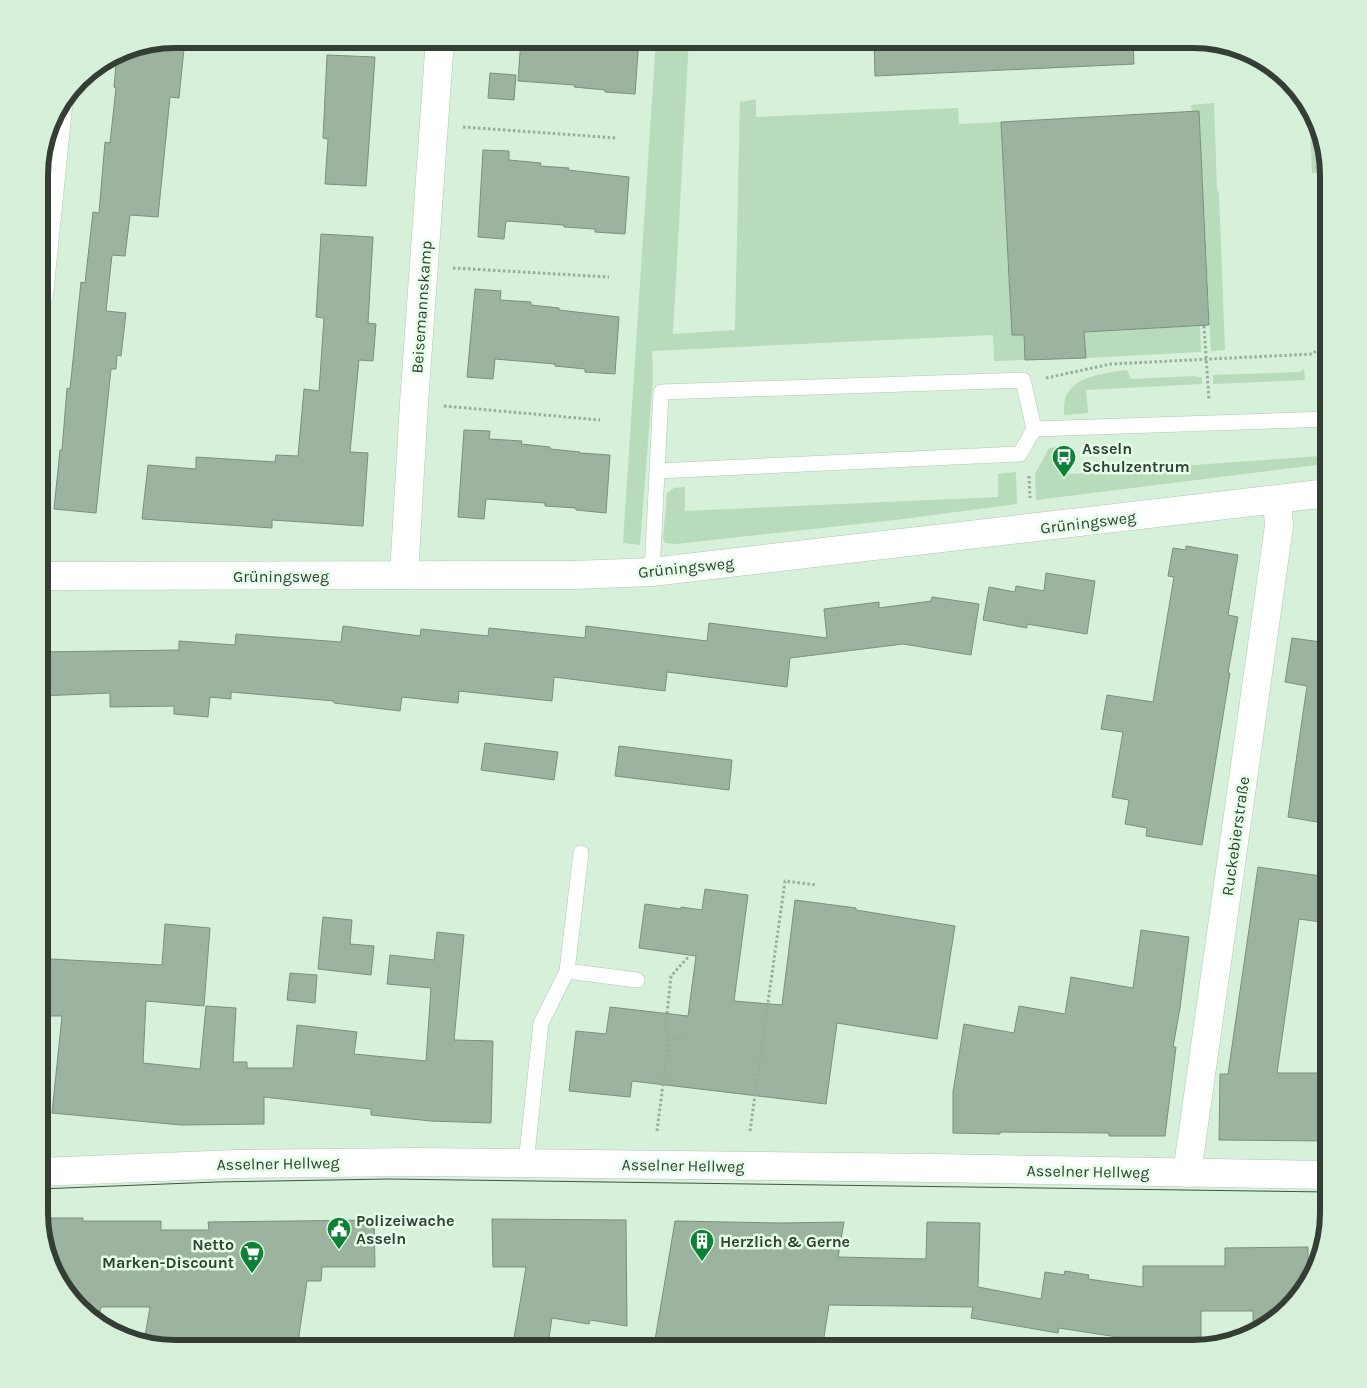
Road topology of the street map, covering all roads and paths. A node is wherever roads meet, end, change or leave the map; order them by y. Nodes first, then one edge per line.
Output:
1 (439, 48) edge
2 (460, 127) dead end
3 (56, 130) edge
4 (617, 138) dead end
5 (48, 206) edge
6 (450, 268) dead end
7 (609, 277) dead end
8 (1204, 326) dead end
9 (1320, 348) edge
10 (1206, 359) junction
11 (1023, 380) junction
12 (441, 406) dead end
13 (1320, 419) edge
14 (600, 420) dead end
15 (1210, 424) junction
16 (1034, 429) junction
17 (657, 471) junction
18 (1029, 475) dead end
19 (1320, 494) edge
20 (1277, 500) junction
21 (1030, 501) dead end
22 (652, 572) junction
23 (48, 576) edge
24 (404, 576) junction
25 (581, 853) dead end
26 (816, 885) dead end
27 (690, 955) dead end
28 (567, 971) junction
29 (637, 980) dead end
30 (669, 1037) junction
31 (685, 1039) dead end
32 (657, 1131) dead end
33 (750, 1131) dead end
34 (526, 1163) junction
35 (48, 1172) edge
36 (1187, 1172) junction
37 (1320, 1175) edge

1 - 24 street, Beisemannskamp
2 - 4 path
3 - 5 street
6 - 7 path
8 - 10 path
9 - 10 path
10 - 11 path
10 - 15 path
11 - 16 lane
11 - 17 lane
12 - 14 path
13 - 15 lane
15 - 16 lane
16 - 17 lane
17 - 22 lane
18 - 21 path
19 - 20 street, Grüningsweg
20 - 22 street, Grüningsweg
20 - 36 street, Ruckebierstraße
22 - 24 street, Grüningsweg
23 - 24 street, Grüningsweg
25 - 28 lane
26 - 33 path
27 - 30 path
28 - 29 lane
28 - 34 lane
30 - 31 path
30 - 32 path
34 - 35 street, Asselner Hellweg
34 - 36 street, Asselner Hellweg
36 - 37 street, Asselner Hellweg

